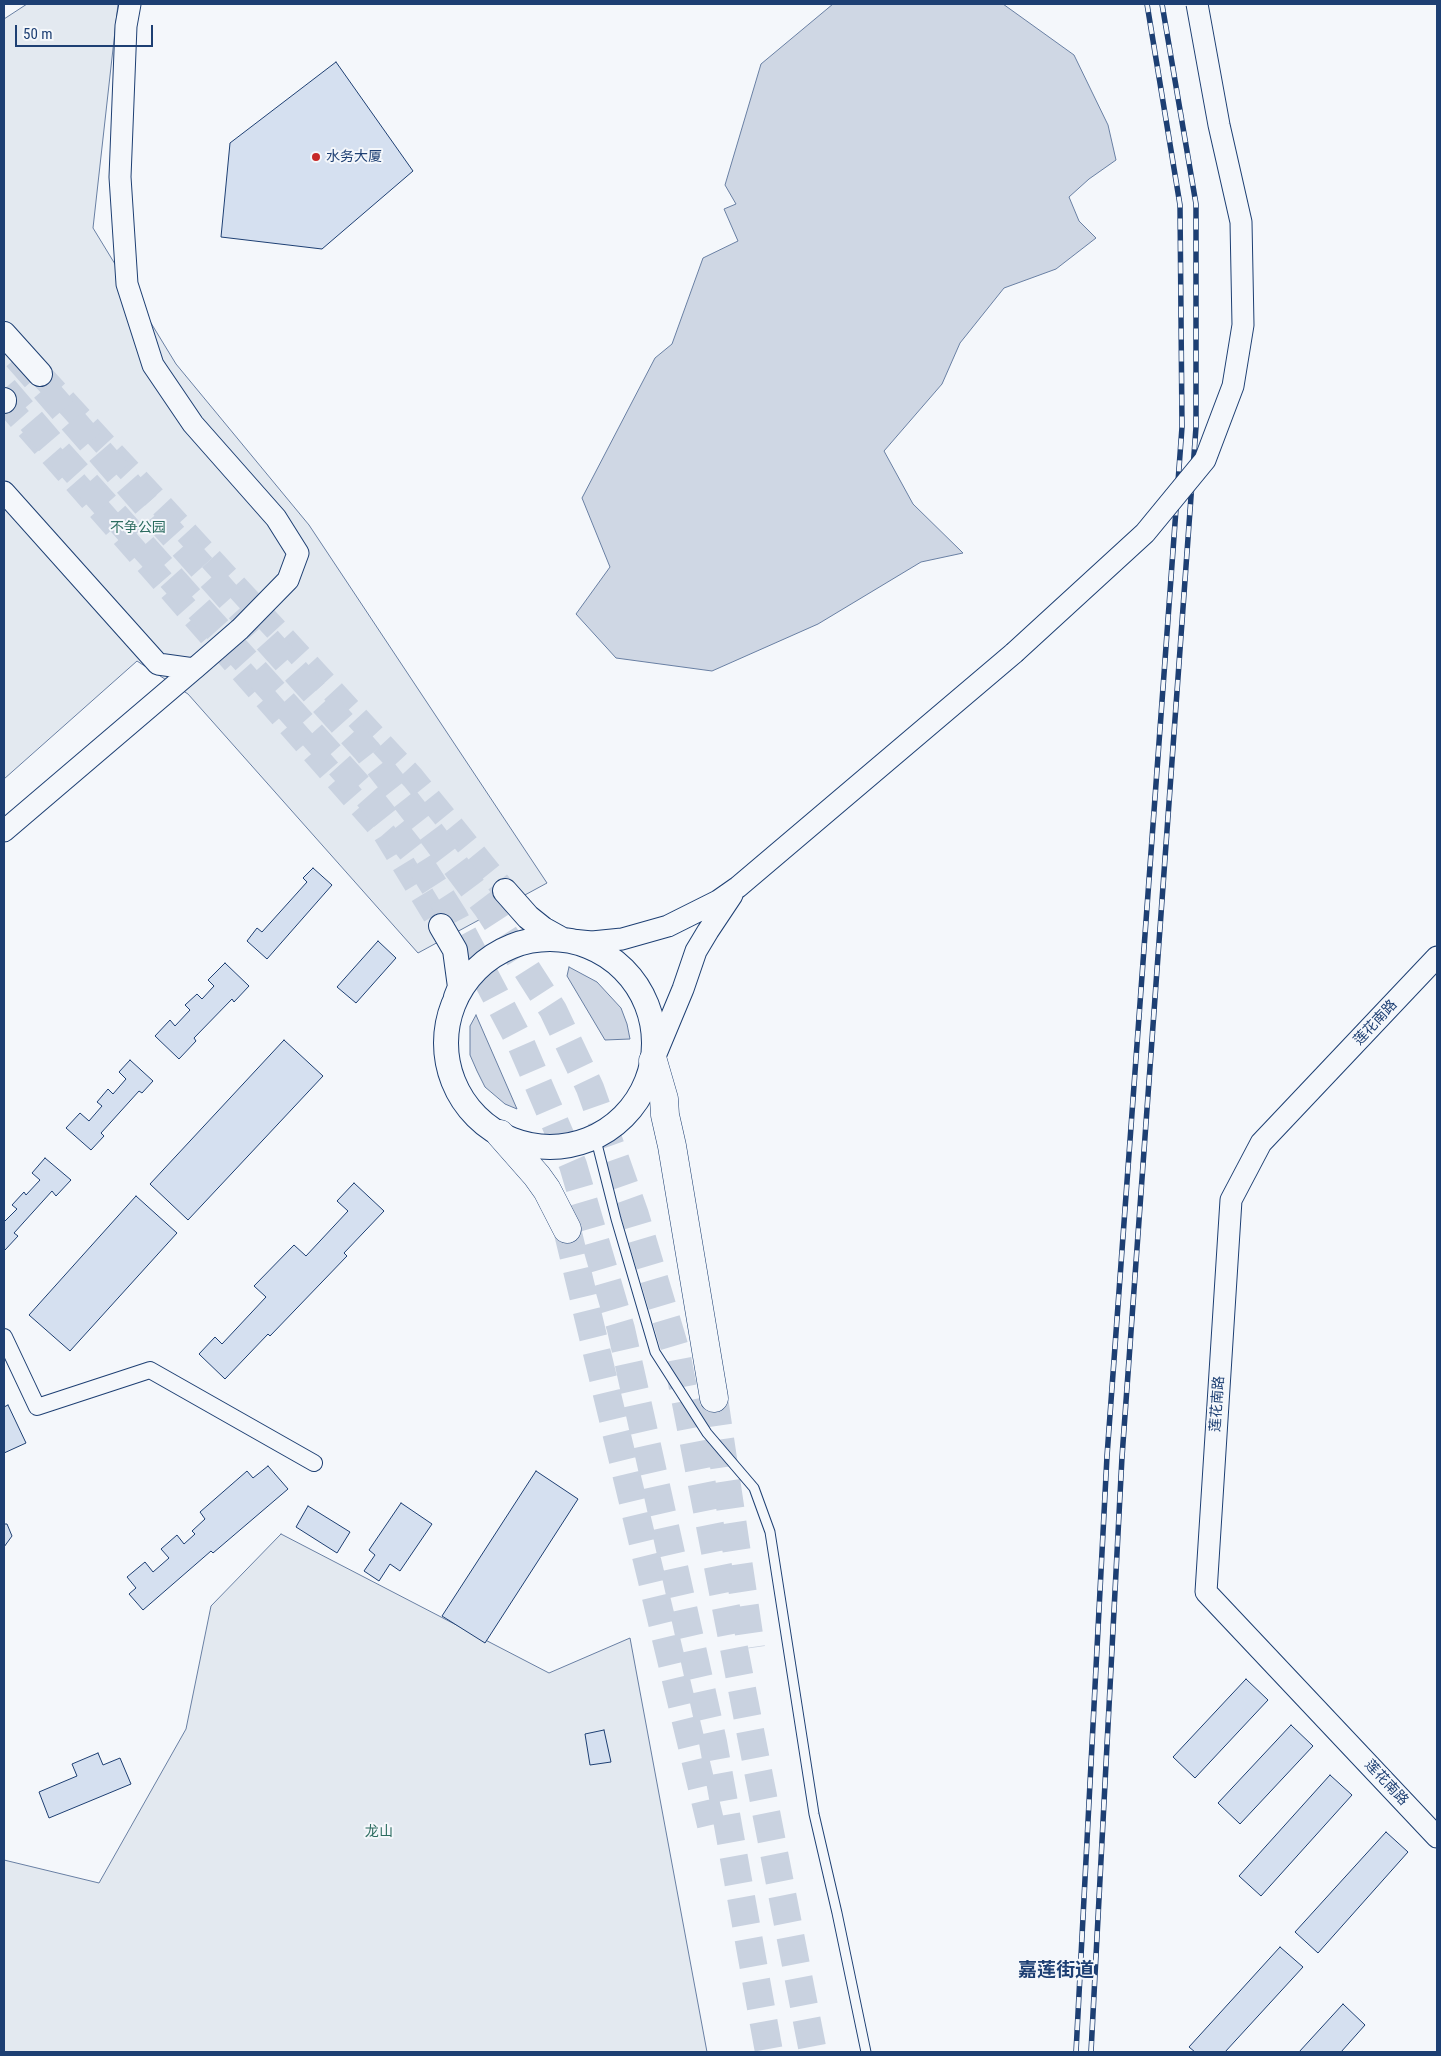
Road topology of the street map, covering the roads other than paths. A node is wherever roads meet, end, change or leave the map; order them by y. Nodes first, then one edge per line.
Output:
1 (130, 4) edge
2 (1197, 4) edge
3 (4, 334) edge
4 (40, 374) tunnel mouth
5 (4, 492) edge
6 (194, 669) junction
7 (4, 831) edge
8 (738, 887) junction
9 (505, 891) tunnel mouth
10 (441, 926) tunnel mouth
11 (561, 939) junction
12 (1437, 957) edge
13 (455, 999) junction
14 (653, 1061) junction
15 (500, 1134) junction
16 (594, 1136) junction
17 (567, 1229) tunnel mouth
18 (4, 1337) edge
19 (714, 1398) tunnel mouth
20 (314, 1463) dead end
21 (1437, 1837) edge
22 (866, 2052) edge

1 - 6 street
2 - 8 street, bridge
3 - 4 main road
5 - 6 street
6 - 7 street
8 - 11 street
8 - 14 street
9 - 11 main road
10 - 13 main road
11 - 13 main road
11 - 14 main road
12 - 21 street, 莲花南路
13 - 15 main road
14 - 16 main road
14 - 19 highway
15 - 16 main road
15 - 17 highway
16 - 22 lane
18 - 20 street

